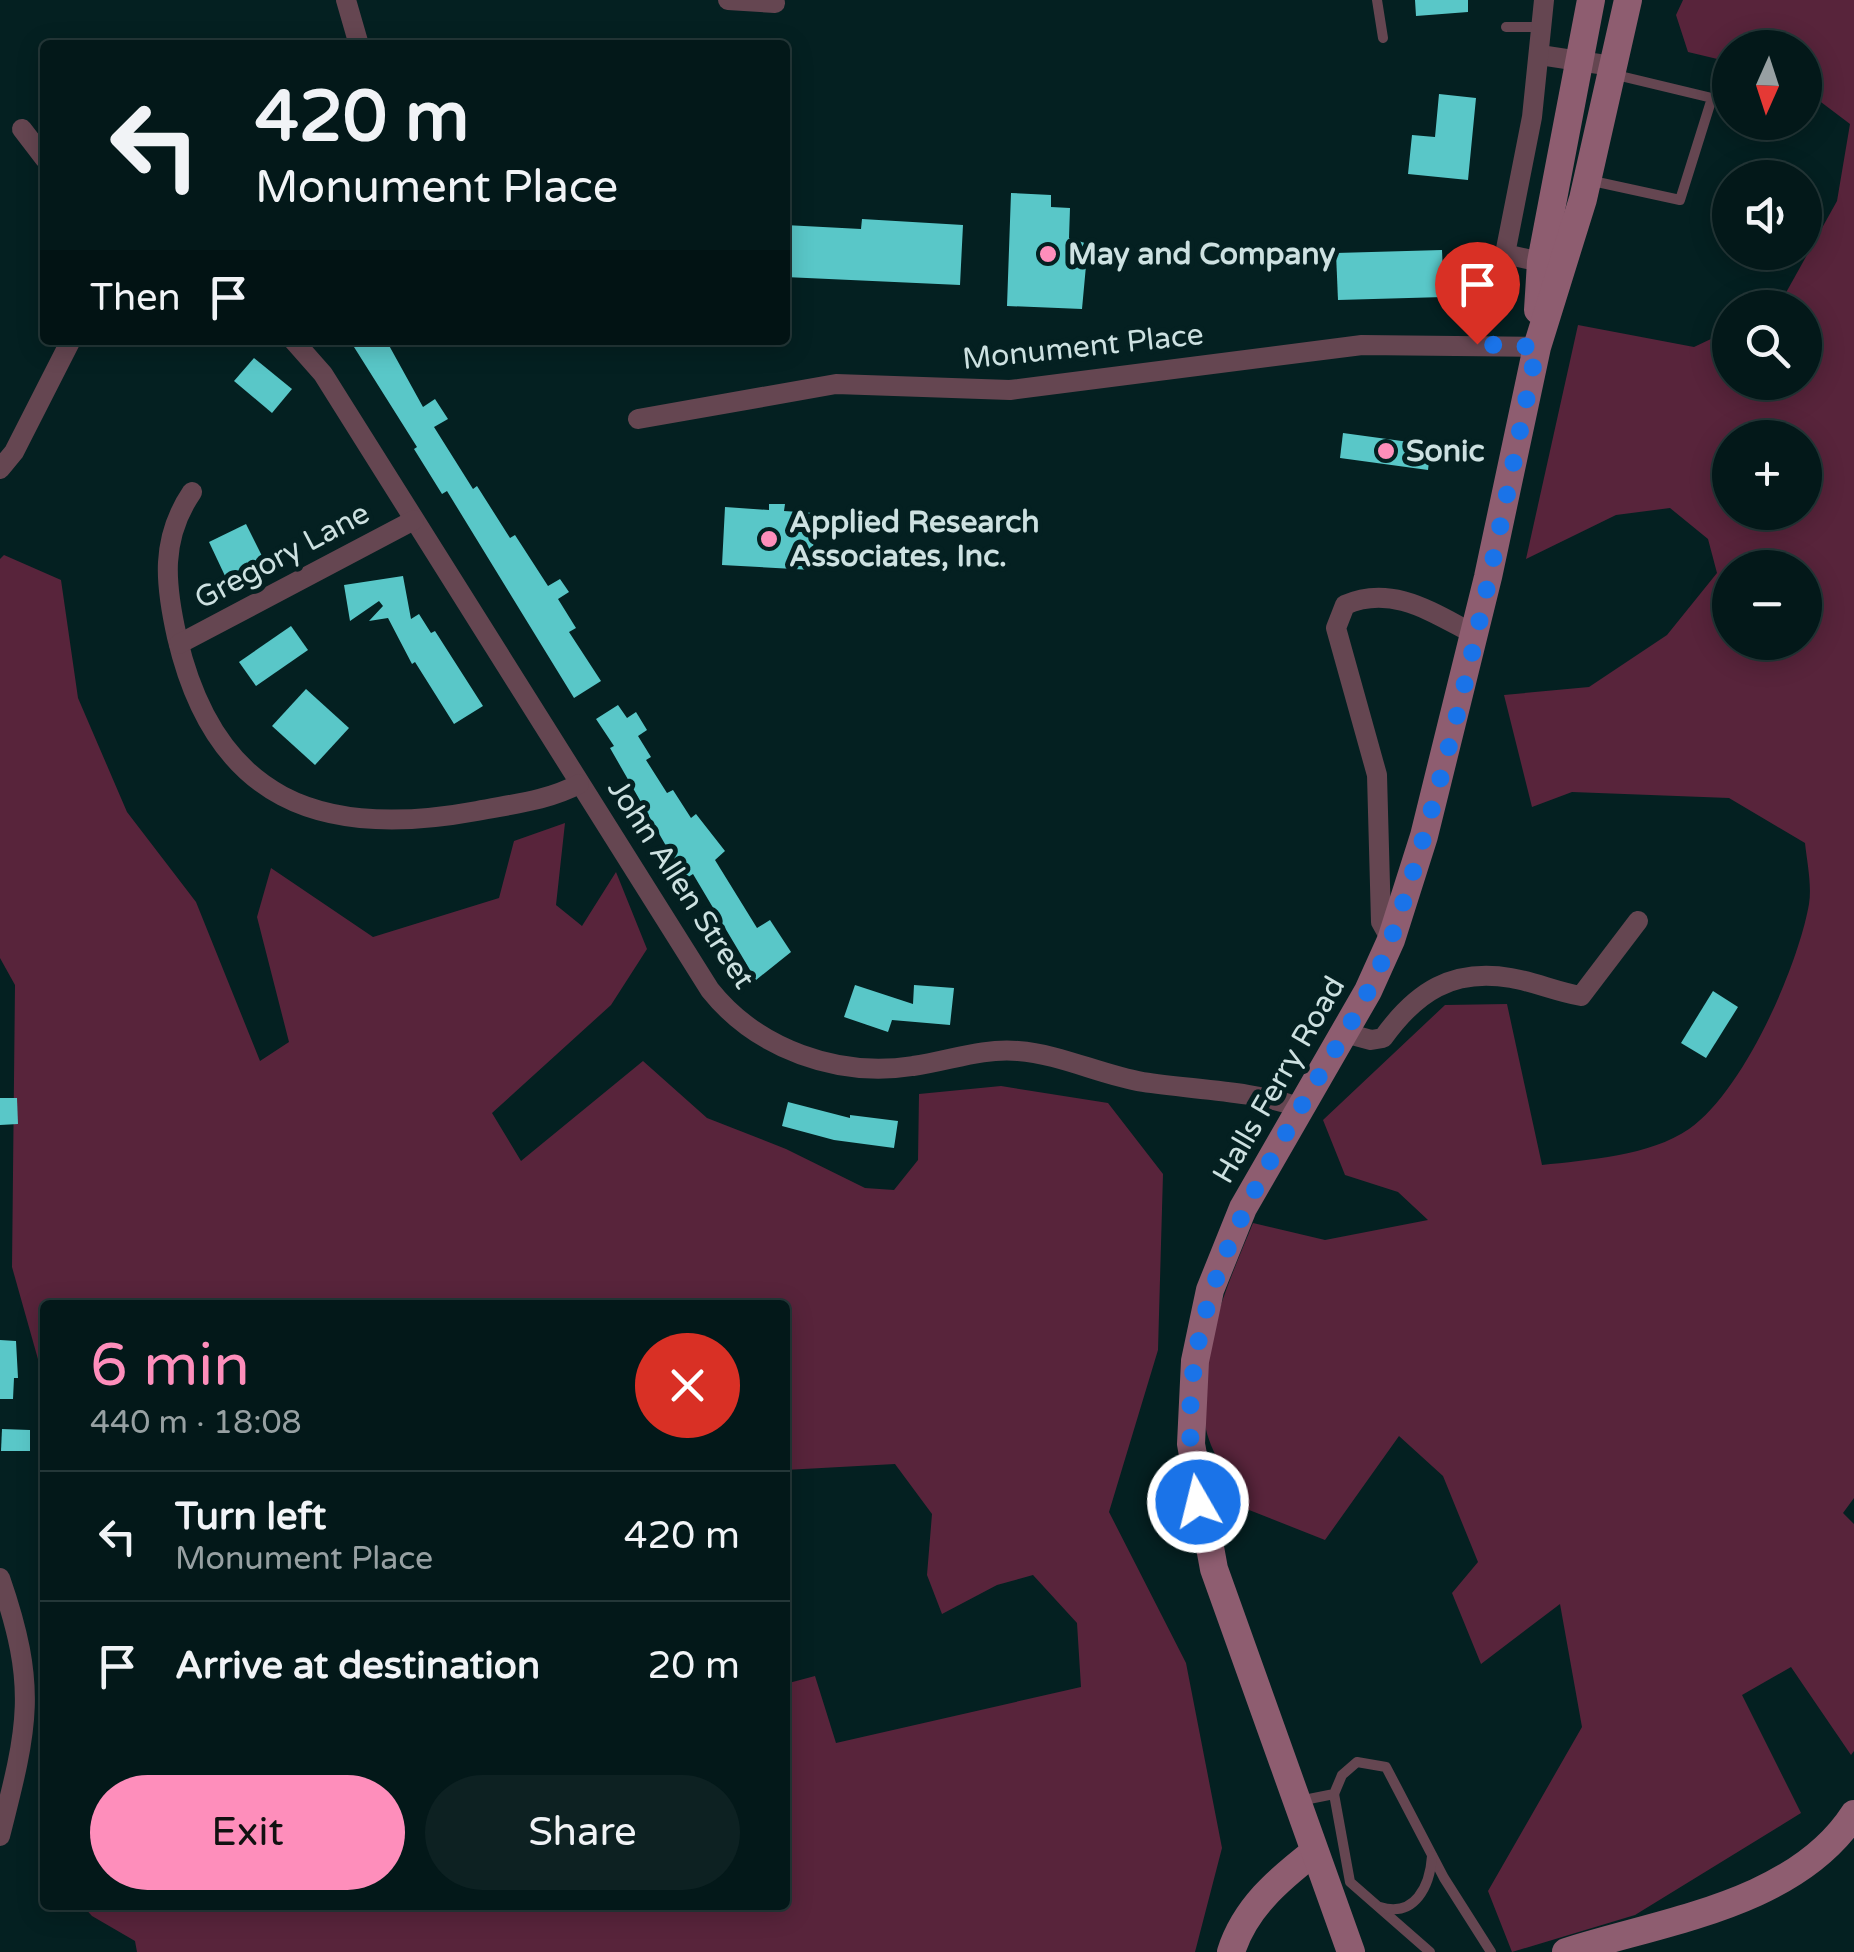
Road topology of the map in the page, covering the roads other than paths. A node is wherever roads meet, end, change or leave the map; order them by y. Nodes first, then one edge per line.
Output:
1 (346, 0) edge
2 (728, 0) edge
3 (1377, 0) edge
4 (1544, 0) edge
5 (1591, 0) edge
6 (1628, 0) edge
7 (775, 4) dead end
8 (1506, 27) dead end
9 (1542, 27) junction
10 (1382, 38) dead end
11 (358, 40) edge
12 (1540, 55) junction
13 (1579, 60) junction
14 (1611, 70) junction
15 (22, 129) dead end
16 (40, 152) edge
17 (1587, 180) junction
18 (1540, 262) junction
19 (68, 345) edge
20 (298, 345) edge
21 (1537, 347) junction
22 (638, 419) dead end
23 (0, 469) edge
24 (192, 492) dead end
25 (414, 520) junction
26 (1474, 634) junction
27 (179, 644) junction
28 (580, 784) junction
29 (1638, 921) dead end
30 (1391, 940) junction
31 (1344, 1033) junction
32 (1301, 1108) junction
33 (0, 1578) edge
34 (1334, 1794) junction
35 (1294, 1802) junction
36 (1854, 1814) edge
37 (0, 1836) edge
38 (1432, 1851) junction
39 (1314, 1852) junction
40 (1374, 1905) junction
41 (1231, 1952) edge
42 (1351, 1952) edge
43 (1430, 1952) edge
44 (1491, 1952) edge
45 (1566, 1952) edge

1 - 11 street
2 - 7 street
3 - 10 lane
4 - 9 street
5 - 13 street, Halls Ferry Road
6 - 14 street, Halls Ferry Road
8 - 9 lane
9 - 12 street
12 - 13 street
12 - 18 street
13 - 14 street
13 - 18 street, Halls Ferry Road
14 - 17 street, Halls Ferry Road
14 - 17 lane
15 - 16 street
17 - 21 street, Halls Ferry Road
18 - 21 street, Halls Ferry Road
19 - 23 street
20 - 25 street, John Allen Street
21 - 22 street, Monument Place
21 - 26 street, Halls Ferry Road
24 - 27 street
25 - 27 street, Gregory Lane
25 - 28 street, John Allen Street
26 - 30 street, Halls Ferry Road
26 - 30 street
27 - 28 street
28 - 32 street, John Allen Street
29 - 31 street
30 - 31 street, Halls Ferry Road
31 - 32 street, Halls Ferry Road
32 - 35 street, Halls Ferry Road
33 - 37 street
34 - 35 lane
34 - 38 lane
34 - 40 lane
35 - 39 street, Halls Ferry Road
36 - 45 street
38 - 40 lane
38 - 44 lane
39 - 41 street
39 - 42 street, Halls Ferry Road
40 - 43 lane

